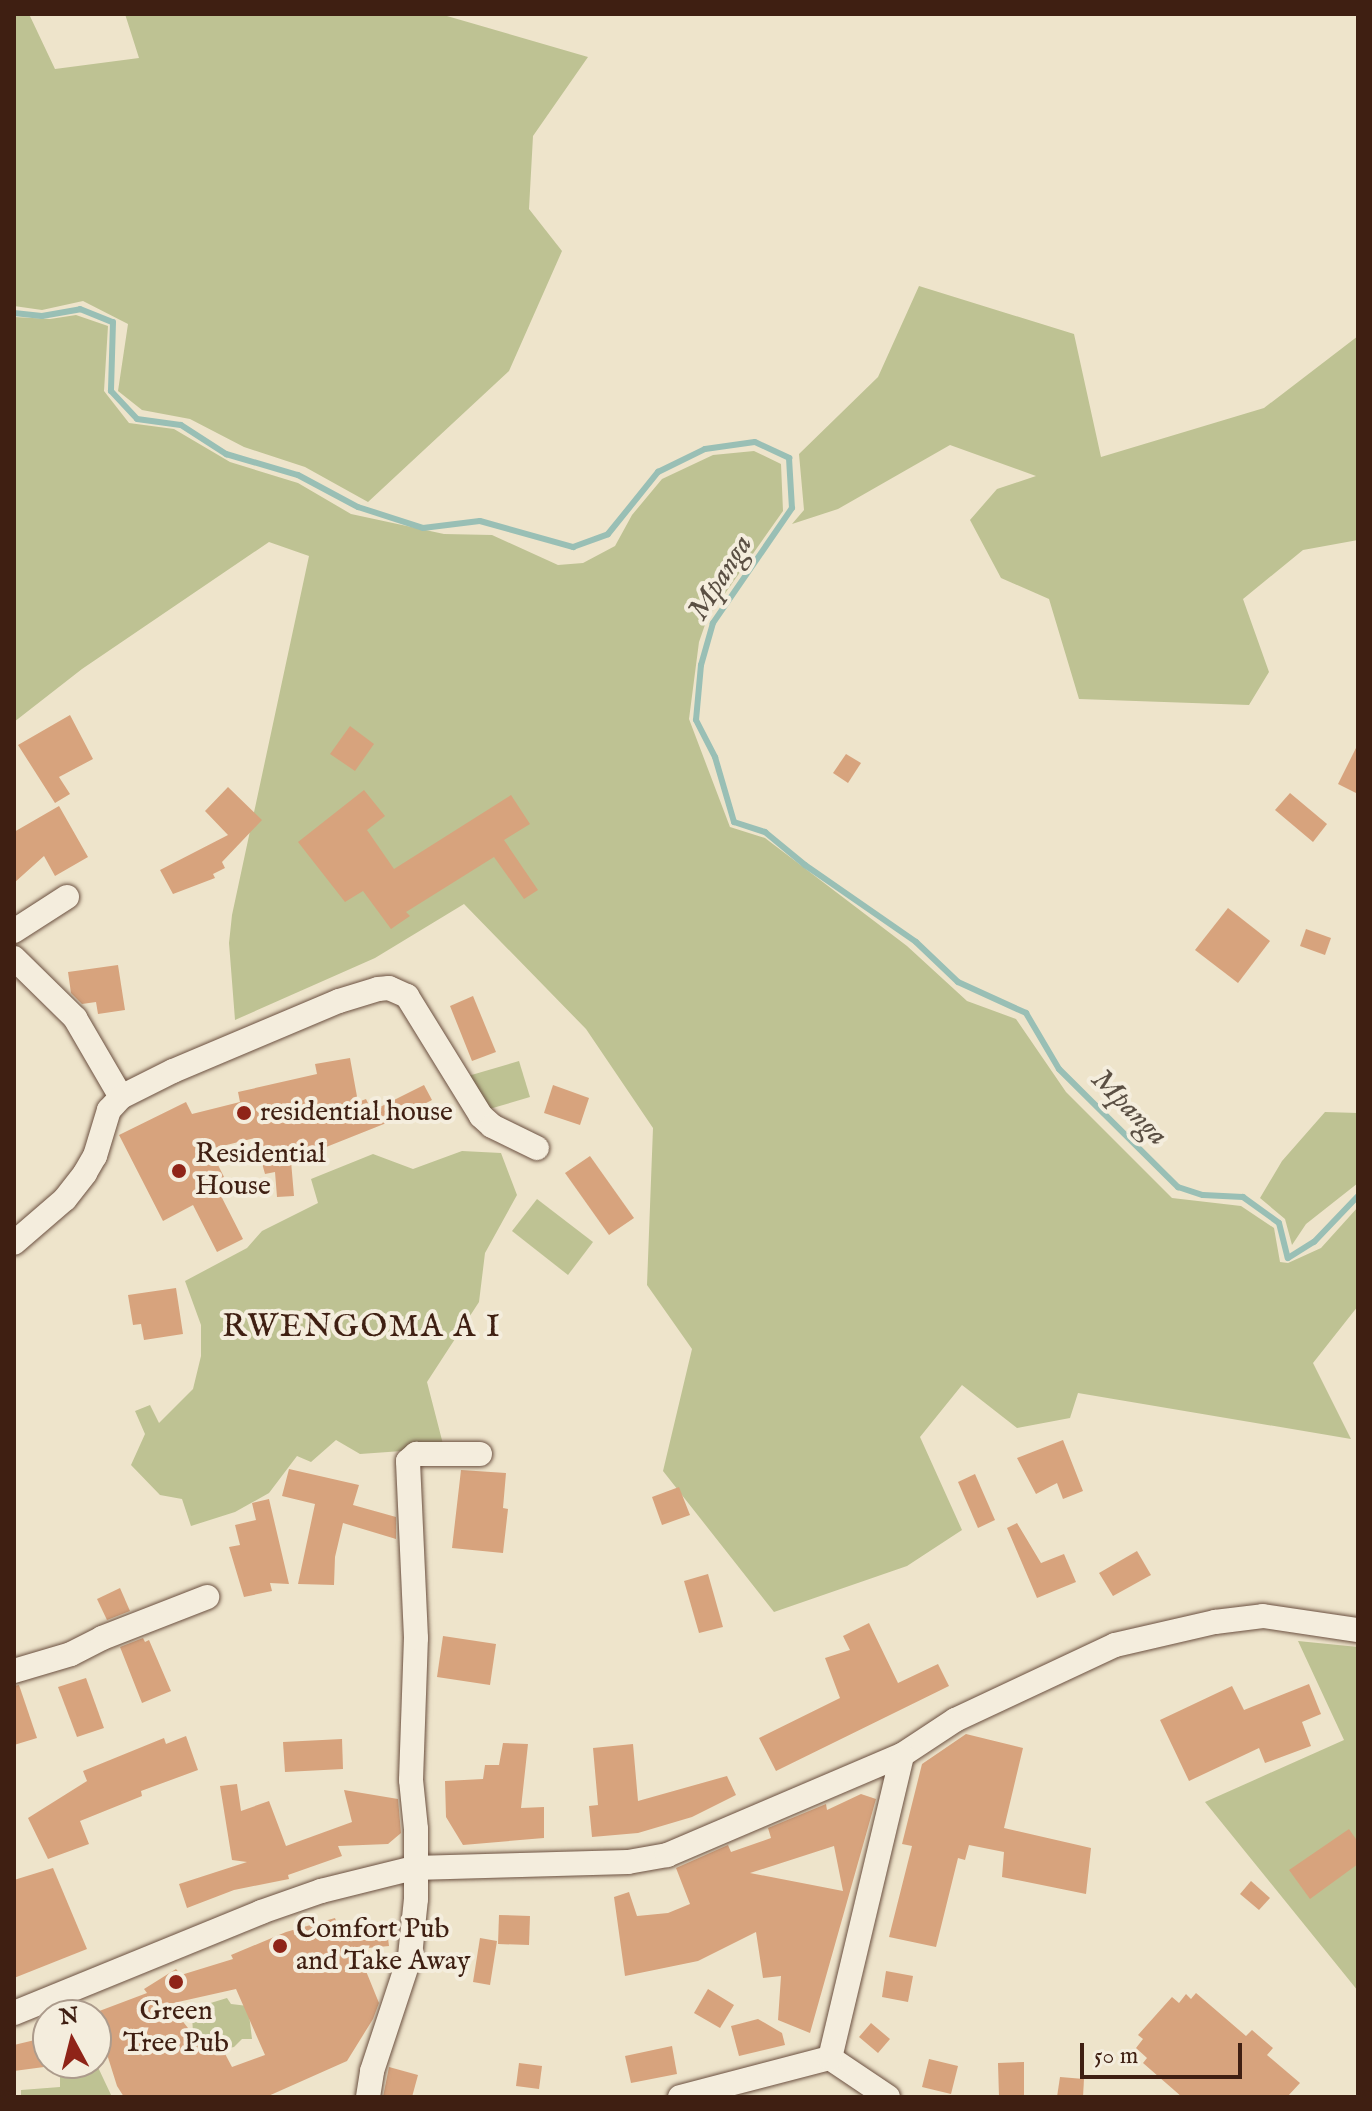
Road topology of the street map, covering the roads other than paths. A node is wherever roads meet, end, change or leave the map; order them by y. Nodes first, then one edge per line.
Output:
1 (67, 897) dead end
2 (14, 931) edge
3 (14, 958) edge
4 (121, 1097) junction
5 (537, 1148) dead end
6 (14, 1243) edge
7 (480, 1454) dead end
8 (207, 1597) dead end
9 (1358, 1630) edge
10 (14, 1671) edge
11 (902, 1755) junction
12 (414, 1868) junction
13 (14, 2013) edge
14 (830, 2058) junction
15 (368, 2097) edge
16 (680, 2097) edge
17 (888, 2097) edge

1 - 2 street
3 - 4 street
4 - 5 street
4 - 6 street
7 - 12 street
8 - 10 street
9 - 11 street
11 - 12 street
11 - 14 street
12 - 13 street
12 - 15 street
14 - 16 street
14 - 17 street

